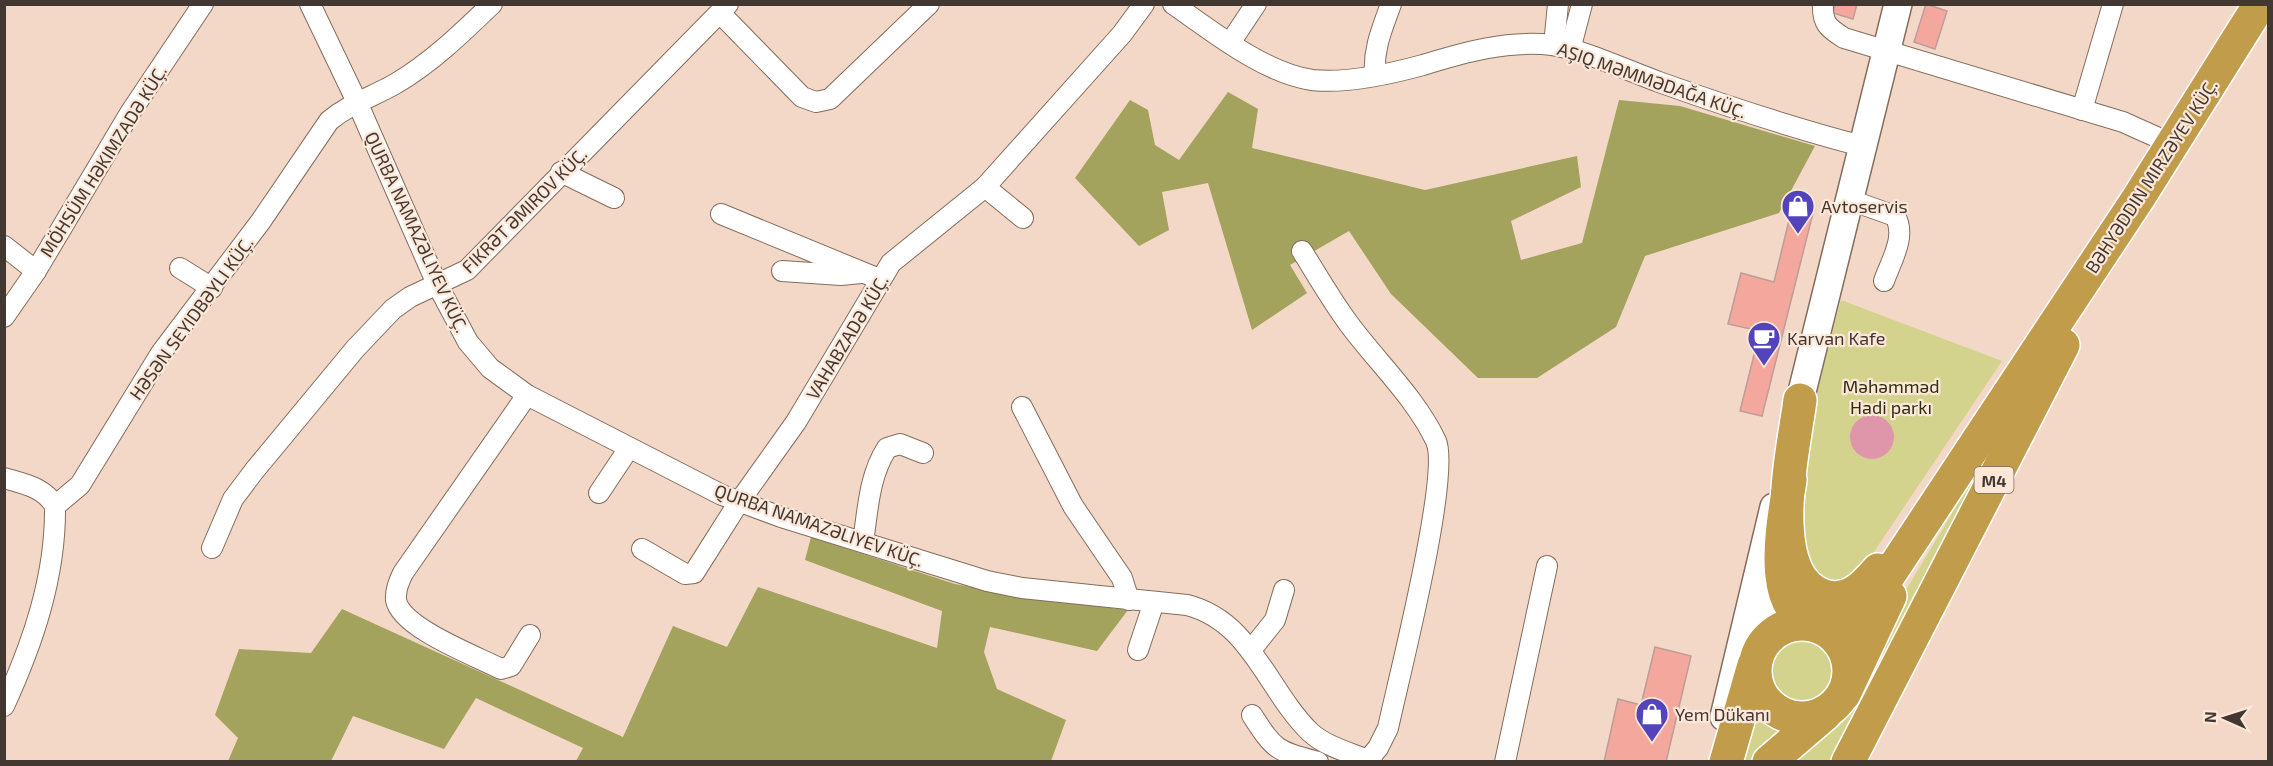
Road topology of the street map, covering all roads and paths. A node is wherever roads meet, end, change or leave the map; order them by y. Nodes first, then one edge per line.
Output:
1 (203, 4) edge
2 (310, 4) edge
3 (492, 4) edge
4 (929, 4) edge
5 (1144, 4) edge
6 (1173, 4) edge
7 (1256, 4) edge
8 (1391, 4) edge
9 (1558, 4) edge
10 (1582, 4) edge
11 (1823, 4) edge
12 (1898, 4) edge
13 (2113, 4) edge
14 (2260, 4) edge
15 (724, 9) edge
16 (1230, 43) junction
17 (1562, 48) junction
18 (1886, 52) junction
19 (1375, 75) junction
20 (357, 102) junction
21 (2082, 110) junction
22 (2172, 144) junction
23 (1862, 146) junction
24 (561, 172) junction
25 (985, 187) junction
26 (2139, 197) junction
27 (614, 198) dead end
28 (1850, 200) junction
29 (722, 214) dead end
30 (1023, 218) dead end
31 (4, 246) edge
32 (1302, 251) dead end
33 (180, 268) dead end
34 (36, 271) junction
35 (782, 272) dead end
36 (872, 276) junction
37 (1884, 281) dead end
38 (437, 284) junction
39 (212, 288) junction
40 (4, 317) edge
41 (2040, 347) junction
42 (527, 395) junction
43 (1800, 400) joint
44 (1022, 407) dead end
45 (629, 448) junction
46 (922, 453) dead end
47 (4, 478) edge
48 (1782, 492) junction
49 (599, 493) dead end
50 (739, 502) junction
51 (55, 506) junction
52 (863, 542) junction
53 (212, 548) dead end
54 (642, 549) dead end
55 (1547, 566) dead end
56 (1284, 590) dead end
57 (1129, 600) junction
58 (1154, 602) junction
59 (1815, 625) junction
60 (530, 635) dead end
61 (1138, 650) dead end
62 (1251, 650) junction
63 (1757, 655) junction
64 (1840, 700) junction
65 (4, 706) edge
66 (1252, 715) dead end
67 (1369, 761) edge
68 (1318, 762) edge
69 (1505, 762) edge
70 (1714, 762) edge
71 (1726, 762) edge
72 (1769, 762) edge
73 (1848, 762) edge

1 - 34 street, MÖHSÜM HƏKIMZADƏ KÜÇ.
2 - 20 street, QURBA NAMAZƏLIYEV KÜÇ.
3 - 20 street, HƏSƏN SEYIDBƏYLI KÜÇ.
4 - 15 street
5 - 25 street, VAHABZADƏ KÜÇ.
6 - 16 street
7 - 16 street
8 - 19 street
9 - 17 street
10 - 17 street
11 - 18 street
12 - 18 main road
13 - 21 street
14 - 22 highway, BƏHYƏDDIN MIRZƏYEV KÜÇ. / M4
15 - 24 street, FIKRƏT ƏMIROV KÜÇ.
16 - 19 street
17 - 19 street
17 - 23 street
18 - 21 street
18 - 23 main road
20 - 38 street, QURBA NAMAZƏLIYEV KÜÇ.
20 - 39 street, HƏSƏN SEYIDBƏYLI KÜÇ.
21 - 22 street
22 - 26 highway, BƏHYƏDDIN MIRZƏYEV KÜÇ. / M4
23 - 28 main road
24 - 27 street
24 - 38 street, FIKRƏT ƏMIROV KÜÇ.
25 - 30 street
25 - 36 street, VAHABZADƏ KÜÇ.
26 - 41 highway, BƏHYƏDDIN MIRZƏYEV KÜÇ. / M4
26 - 73 highway, M4
28 - 37 street
28 - 43 main road
29 - 36 street
31 - 34 street
32 - 67 street
33 - 39 street
34 - 40 street, MÖHSÜM HƏKIMZADƏ KÜÇ.
35 - 36 street
36 - 50 street, VAHABZADƏ KÜÇ.
38 - 42 street, QURBA NAMAZƏLIYEV KÜÇ.
38 - 53 street, FIKRƏT ƏMIROV KÜÇ.
39 - 51 street, HƏSƏN SEYIDBƏYLI KÜÇ.
41 - 48 highway
41 - 59 highway
41 - 64 highway
42 - 45 street, QURBA NAMAZƏLIYEV KÜÇ.
42 - 60 street
43 - 48 highway
44 - 57 street
45 - 49 street
45 - 50 street, QURBA NAMAZƏLIYEV KÜÇ.
46 - 52 street
47 - 51 street
48 - 59 highway
48 - 63 main road
48 - 70 main road
50 - 52 street, QURBA NAMAZƏLIYEV KÜÇ.
50 - 54 street, VAHABZADƏ KÜÇ.
51 - 65 street
52 - 57 street, QURBA NAMAZƏLIYEV KÜÇ.
55 - 69 street
56 - 62 street
57 - 58 street, QURBA NAMAZƏLIYEV KÜÇ.
58 - 61 street
58 - 62 street, QURBA NAMAZƏLIYEV KÜÇ.
59 - 63 highway
59 - 64 highway
62 - 67 street, QURBA NAMAZƏLIYEV KÜÇ.
63 - 64 highway
63 - 71 highway
64 - 72 highway
66 - 68 street

